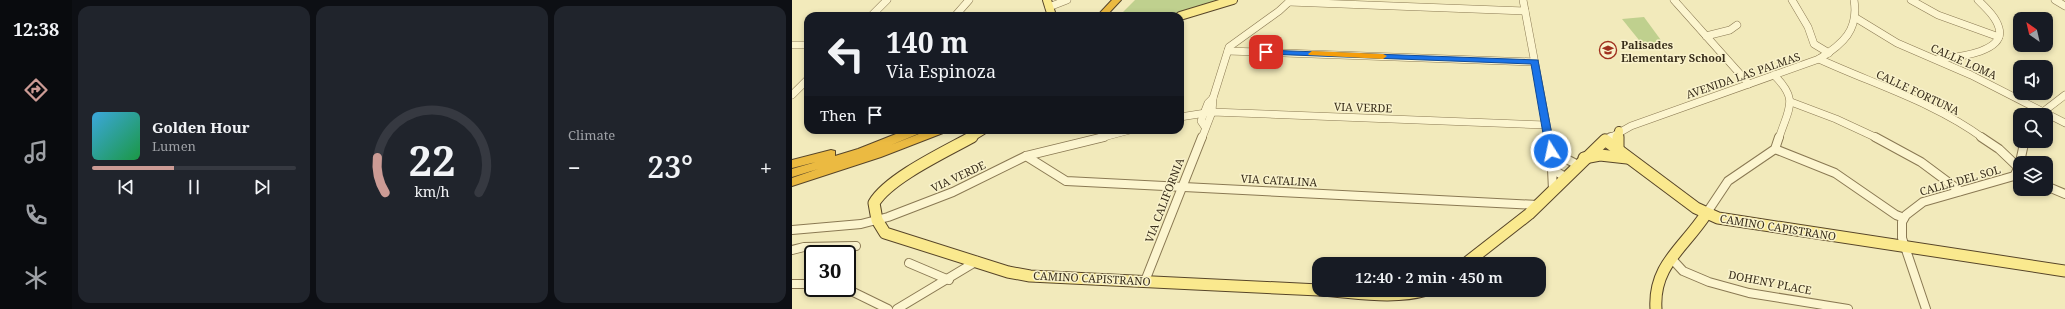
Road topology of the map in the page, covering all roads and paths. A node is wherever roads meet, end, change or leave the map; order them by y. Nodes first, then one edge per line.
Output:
1 (887, 0) edge
2 (969, 0) edge
3 (1067, 0) edge
4 (1108, 0) edge
5 (1117, 0) edge
6 (1126, 0) edge
7 (1233, 0) edge
8 (1523, 0) edge
9 (1674, 0) edge
10 (1792, 0) edge
11 (1854, 0) edge
12 (1911, 0) edge
13 (1978, 0) edge
14 (2054, 0) edge
15 (1290, 1) edge
16 (1048, 3) edge
17 (2065, 6) edge
18 (1525, 11) junction
19 (875, 12) edge
20 (958, 12) edge
21 (1099, 12) edge
22 (1105, 12) edge
23 (1115, 12) edge
24 (1184, 15) edge
25 (1856, 18) junction
26 (1737, 25) dead end
27 (1706, 36) junction
28 (1999, 37) junction
29 (792, 45) edge
30 (804, 45) edge
31 (1228, 51) junction
32 (1829, 53) junction
33 (1819, 59) junction
34 (1938, 60) junction
35 (1535, 62) junction
36 (1774, 75) junction
37 (804, 83) edge
38 (1749, 84) junction
39 (792, 95) edge
40 (2065, 95) edge
41 (1791, 102) junction
42 (2031, 108) edge
43 (2048, 108) edge
44 (1208, 112) junction
45 (1184, 116) edge
46 (2053, 118) edge
47 (2065, 123) edge
48 (1546, 125) junction
49 (1619, 131) junction
50 (893, 134) edge
51 (976, 134) edge
52 (1114, 134) edge
53 (917, 135) edge
54 (1605, 140) junction
55 (1775, 149) junction
56 (1618, 150) junction
57 (1551, 151) junction
58 (1026, 156) junction
59 (1631, 159) junction
60 (1581, 162) junction
61 (2013, 163) edge
62 (792, 164) edge
63 (1552, 168) junction
64 (792, 173) edge
65 (2013, 176) edge
66 (1565, 177) junction
67 (792, 182) edge
68 (792, 186) edge
69 (1181, 186) junction
70 (2053, 189) edge
71 (1553, 190) junction
72 (1960, 191) junction
73 (2065, 194) edge
74 (1538, 205) junction
75 (1706, 214) junction
76 (1904, 218) junction
77 (877, 220) junction
78 (792, 230) edge
79 (1904, 246) junction
80 (804, 248) edge
81 (792, 250) edge
82 (1474, 257) edge
83 (1671, 258) junction
84 (977, 261) junction
85 (909, 263) dead end
86 (2065, 271) edge
87 (949, 280) junction
88 (1145, 281) junction
89 (792, 284) edge
90 (804, 284) edge
91 (1312, 290) edge
92 (856, 293) edge
93 (888, 309) edge
94 (897, 309) edge
95 (1656, 309) edge
96 (1848, 309) edge
97 (1926, 309) edge

1 - 19 street
2 - 20 street
3 - 16 street
4 - 21 highway
5 - 22 highway
6 - 23 highway
7 - 24 main road
8 - 18 street
9 - 27 street
10 - 32 street
11 - 25 street
12 - 28 street
13 - 28 street
14 - 17 street
15 - 18 street
15 - 31 street, VIA CALIFORNIA
18 - 35 street
25 - 32 street, AVENIDA LAS PALMAS
25 - 34 street, CALLE LOMA
26 - 27 street
27 - 38 street
28 - 34 street
29 - 30 street
31 - 35 street
31 - 44 street, VIA CALIFORNIA
32 - 33 street, AVENIDA LAS PALMAS
33 - 36 street, AVENIDA LAS PALMAS
33 - 61 street, CALLE FORTUNA
34 - 42 street, CALLE LOMA
35 - 48 street
36 - 38 street, AVENIDA LAS PALMAS
36 - 41 street
37 - 39 street
38 - 49 street, AVENIDA LAS PALMAS
40 - 43 street
41 - 55 street
41 - 72 street
44 - 45 street, VIA VERDE
44 - 48 street, VIA VERDE
44 - 69 street, VIA CALIFORNIA
46 - 47 street, CALLE LOMA
48 - 57 street
49 - 54 street, AVENIDA LAS PALMAS
49 - 56 main road
50 - 62 highway
51 - 77 main road
52 - 58 street, VIA VERDE
53 - 64 highway
53 - 67 highway
53 - 68 highway
54 - 56 main road, CAMINO CAPISTRANO
54 - 60 main road
55 - 75 street
55 - 76 street
56 - 59 main road, CAMINO CAPISTRANO
57 - 60 street
57 - 63 street
58 - 69 street, VIA CATALINA
58 - 77 street, VIA VERDE
59 - 60 main road
59 - 75 main road, CAMINO CAPISTRANO
60 - 66 main road
63 - 66 street
63 - 71 street
65 - 72 street, CALLE DEL SOL
66 - 71 main road
69 - 74 street, VIA CATALINA
69 - 88 street, VIA CALIFORNIA
70 - 73 street
71 - 74 main road
72 - 76 street, CALLE DEL SOL
74 - 82 main road
75 - 79 main road, CAMINO CAPISTRANO
75 - 83 main road
76 - 79 street
77 - 78 street, VIA VERDE
77 - 84 main road, CAMINO CAPISTRANO
79 - 86 main road, CAMINO CAPISTRANO
79 - 97 street
80 - 81 street
83 - 95 main road
83 - 96 street, DOHENY PLACE
84 - 87 street
84 - 88 main road, CAMINO CAPISTRANO
85 - 87 street
87 - 94 street
88 - 91 main road, CAMINO CAPISTRANO
89 - 90 street
92 - 93 street

